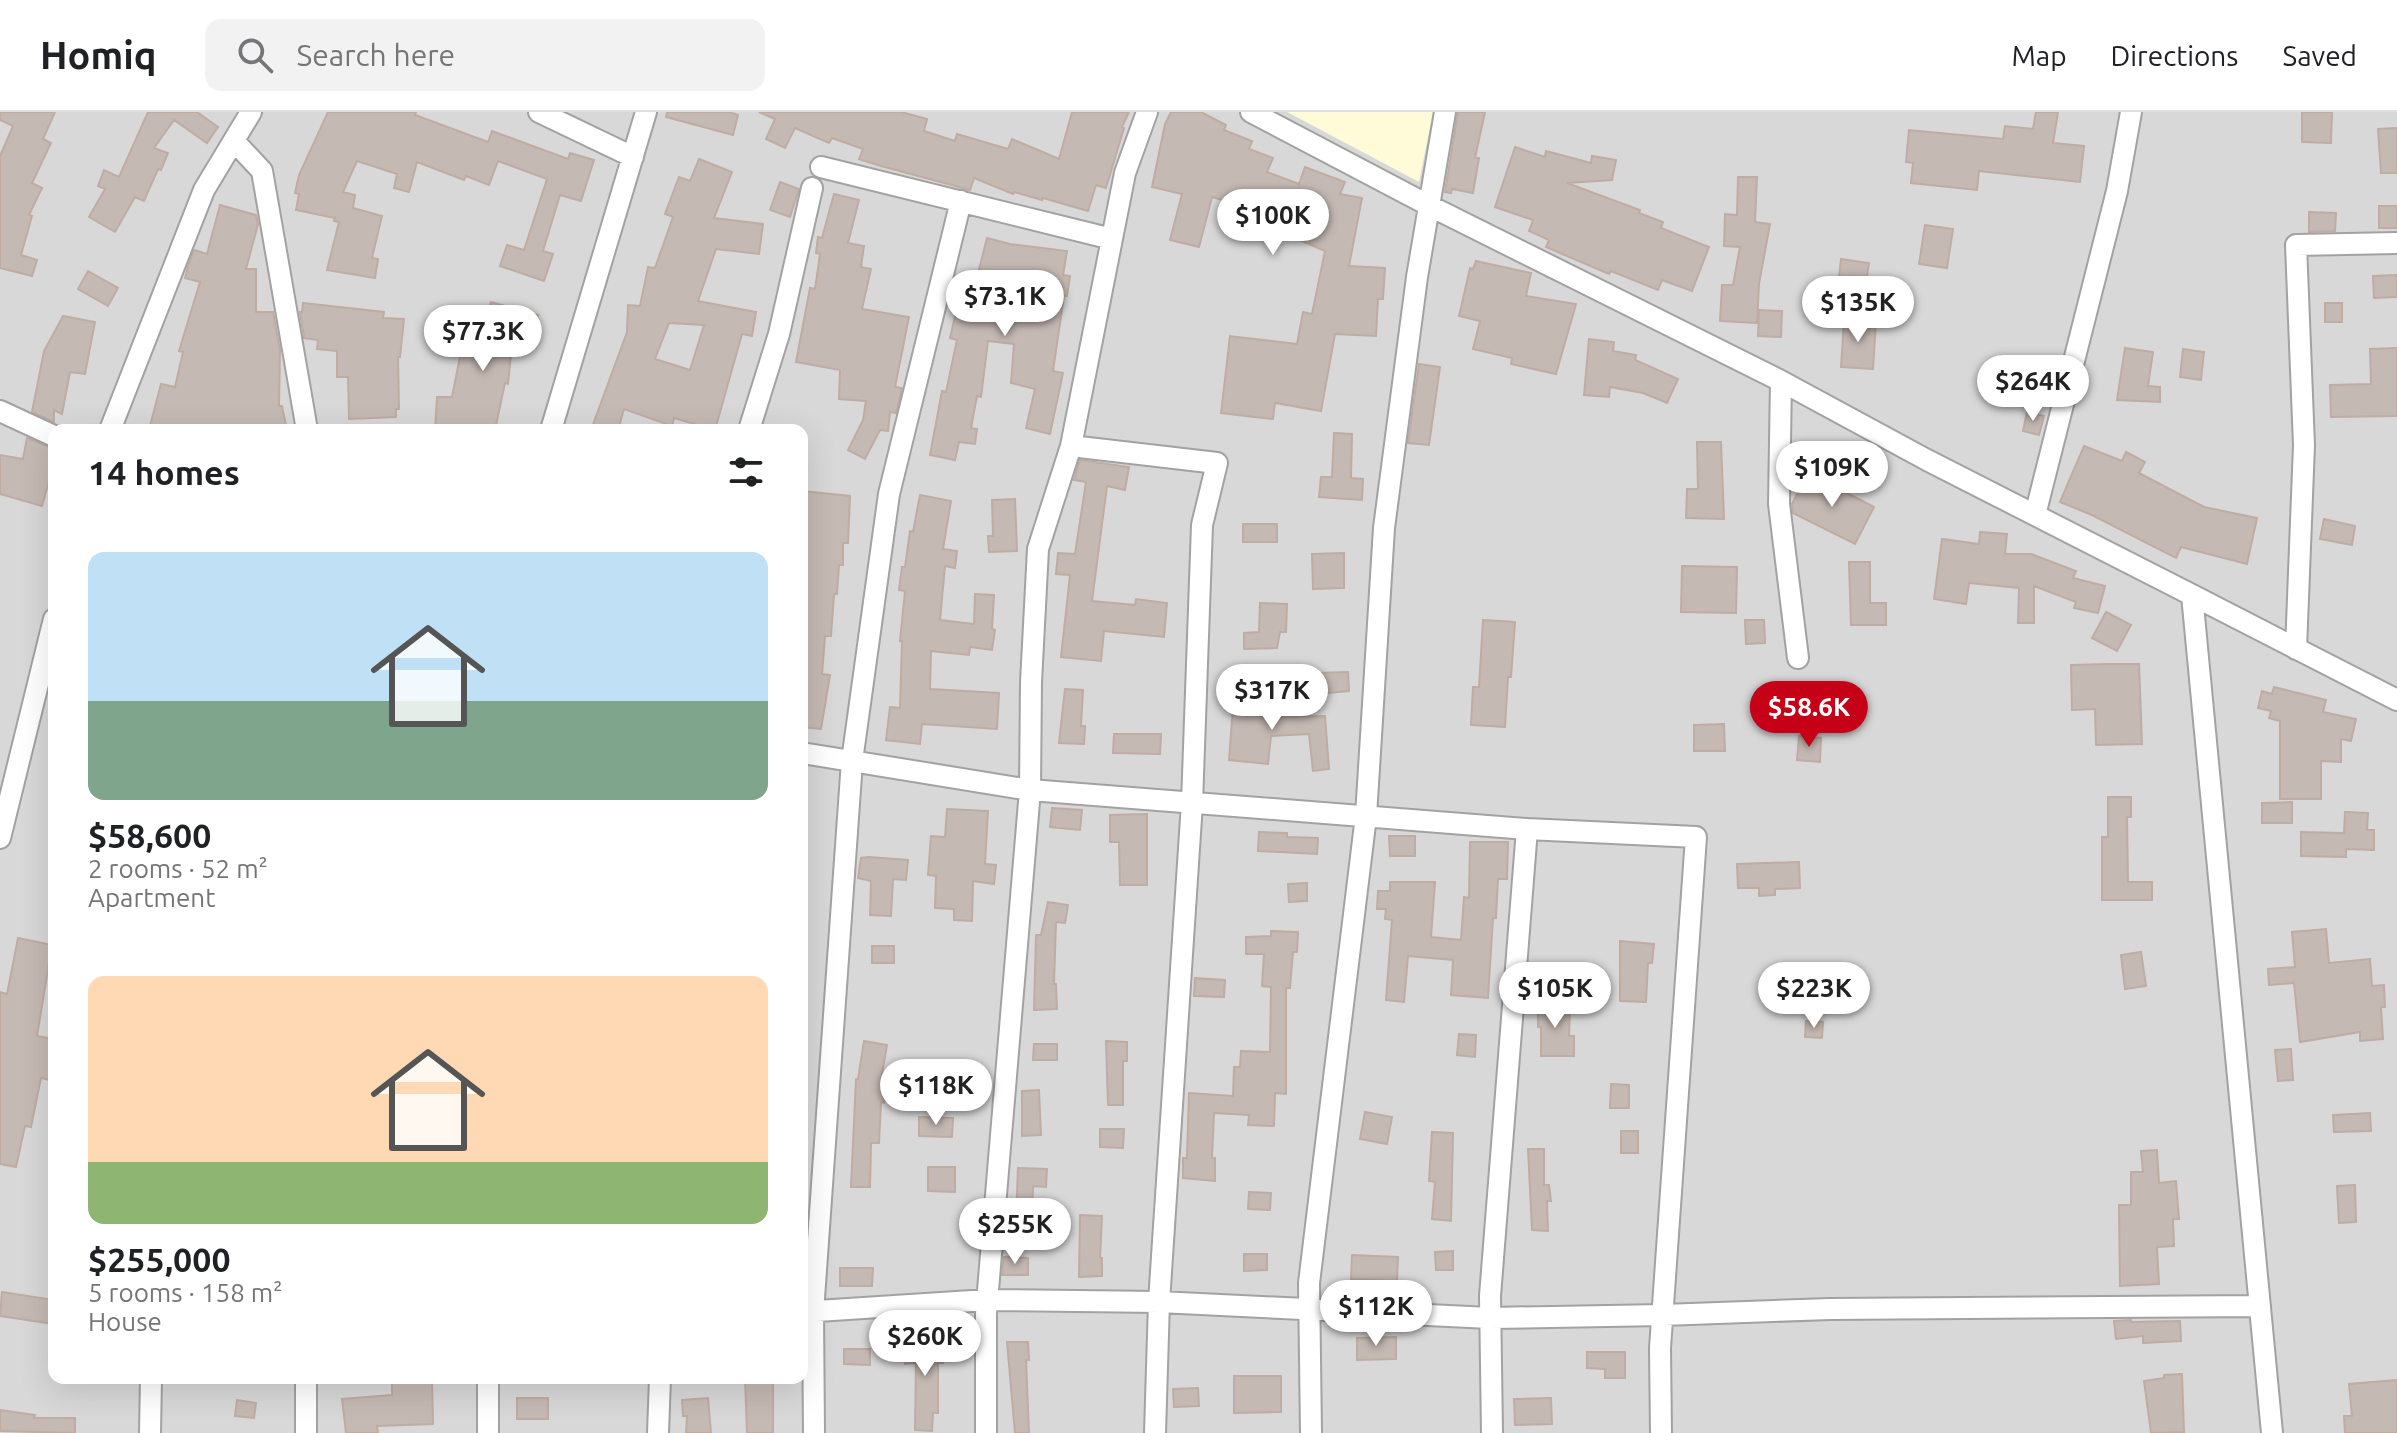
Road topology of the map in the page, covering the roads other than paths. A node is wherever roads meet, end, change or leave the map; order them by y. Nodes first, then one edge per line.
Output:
1 (251, 112) edge
2 (539, 112) edge
3 (646, 112) edge
4 (1147, 112) edge
5 (1251, 112) edge
6 (1445, 112) edge
7 (2131, 112) edge
8 (234, 141) junction
9 (633, 157) junction
10 (821, 167) dead end
11 (812, 188) dead end
12 (961, 201) junction
13 (1428, 205) junction
14 (1112, 239) junction
15 (2397, 243) edge
16 (1781, 381) junction
17 (0, 411) edge
18 (112, 424) edge
19 (306, 424) edge
20 (553, 424) edge
21 (751, 424) edge
22 (48, 433) edge
23 (1071, 446) junction
24 (2035, 515) junction
25 (2192, 595) junction
26 (48, 643) edge
27 (2296, 649) junction
28 (1798, 658) dead end
29 (2397, 700) edge
30 (48, 701) edge
31 (33, 703) junction
32 (808, 754) edge
33 (852, 761) junction
34 (1030, 790) junction
35 (1192, 803) junction
36 (1366, 816) junction
37 (1527, 829) junction
38 (0, 838) edge
39 (808, 1300) edge
40 (987, 1300) junction
41 (1159, 1302) junction
42 (2260, 1306) junction
43 (1310, 1308) junction
44 (808, 1312) edge
45 (1663, 1315) junction
46 (1490, 1318) junction
47 (808, 1329) edge
48 (151, 1384) edge
49 (306, 1384) edge
50 (488, 1384) edge
51 (660, 1384) edge
52 (150, 1433) edge
53 (306, 1433) edge
54 (488, 1433) edge
55 (658, 1433) edge
56 (814, 1433) edge
57 (986, 1433) edge
58 (1155, 1433) edge
59 (1311, 1433) edge
60 (1492, 1433) edge
61 (1661, 1433) edge
62 (2272, 1433) edge

1 - 8 street
2 - 9 street
3 - 9 street
4 - 14 street
5 - 13 street
6 - 13 street
7 - 24 street
8 - 18 street
8 - 19 street
9 - 20 street
10 - 12 street
11 - 21 street
12 - 14 street
12 - 33 street
13 - 16 street
13 - 36 street
14 - 23 street
15 - 27 street
16 - 24 street
16 - 28 street
17 - 22 street
23 - 34 street
23 - 35 street
24 - 25 street
25 - 27 street
25 - 42 street
26 - 31 street
27 - 29 street
30 - 31 street
31 - 38 street
32 - 33 street
33 - 34 street
33 - 39 street
34 - 35 street
34 - 40 street
35 - 36 street
35 - 41 street
36 - 37 street
36 - 43 street
37 - 45 street
37 - 46 street
40 - 41 street
40 - 44 street
40 - 57 street
41 - 43 street
41 - 58 street
42 - 45 street
42 - 62 street
43 - 46 street
43 - 59 street
45 - 46 street
45 - 61 street
46 - 60 street
47 - 56 street
48 - 52 street
49 - 53 street
50 - 54 street
51 - 55 street

